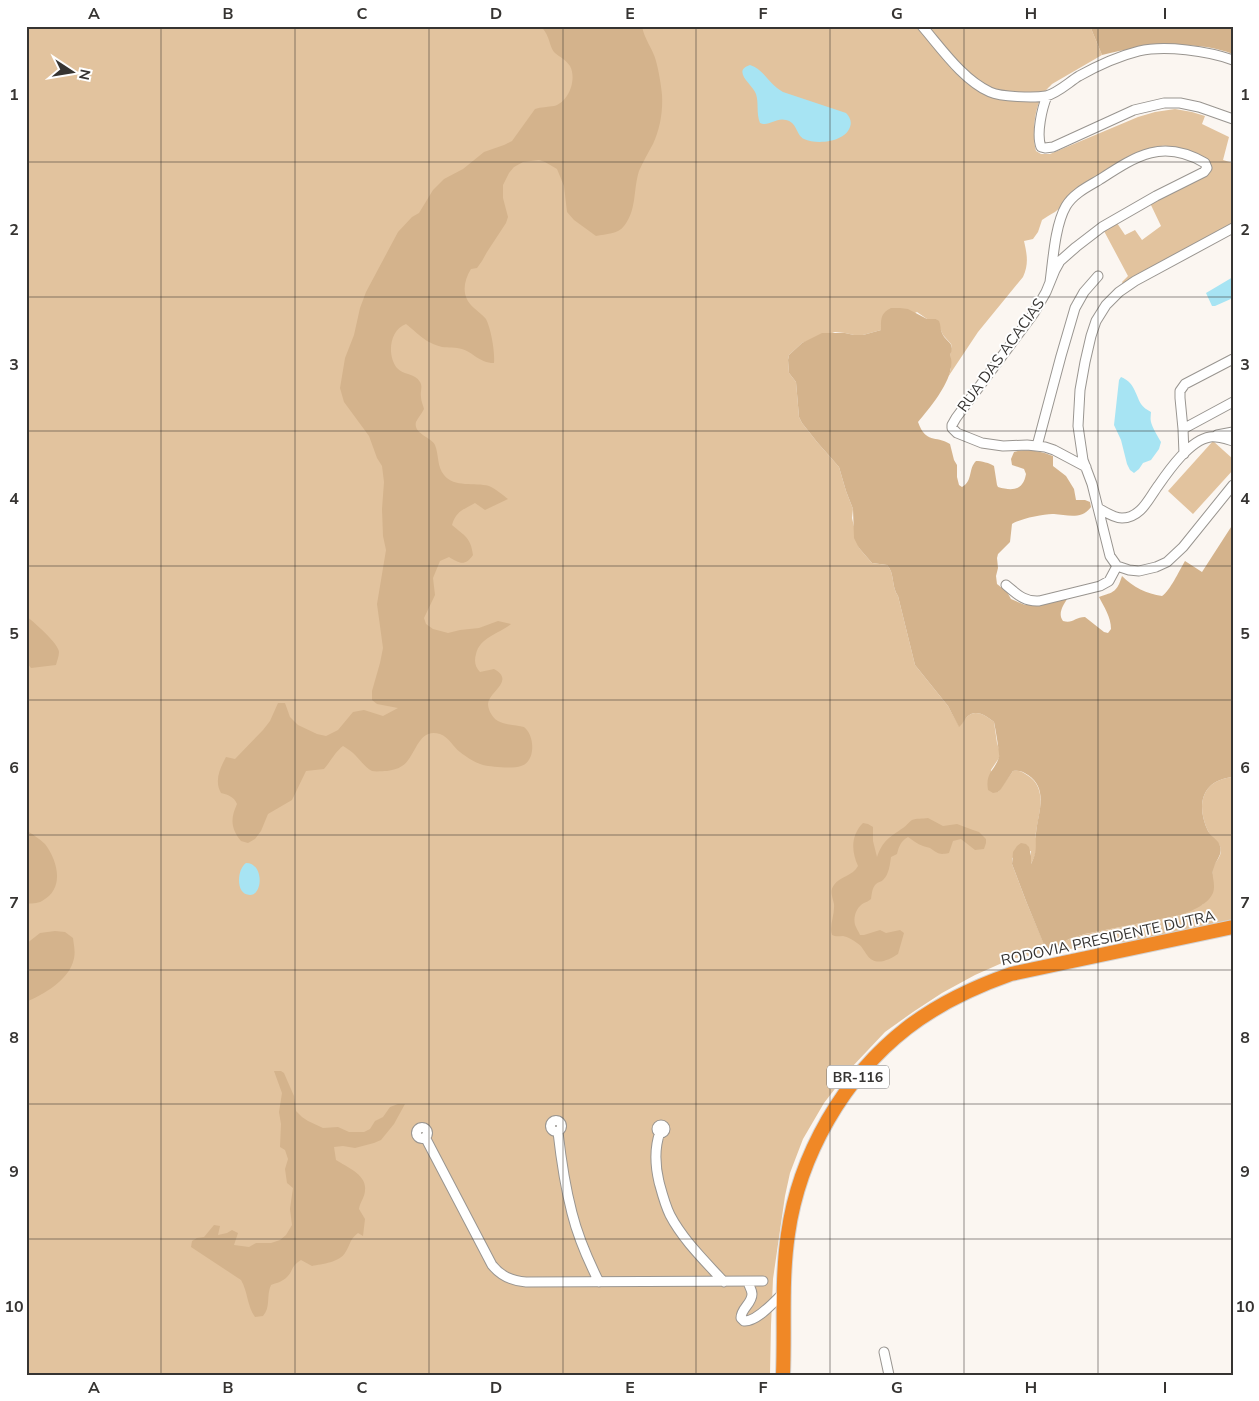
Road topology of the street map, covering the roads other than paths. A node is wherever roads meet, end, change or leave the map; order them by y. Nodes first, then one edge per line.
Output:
1 (922, 26) edge
2 (1233, 60) edge
3 (1047, 96) junction
4 (1233, 120) edge
5 (1233, 228) edge
6 (1098, 276) dead end
7 (1050, 282) junction
8 (1233, 359) edge
9 (1233, 402) edge
10 (1183, 428) junction
11 (1233, 432) edge
12 (1210, 437) junction
13 (1233, 441) edge
14 (1037, 446) junction
15 (1184, 454) junction
16 (1086, 467) junction
17 (1233, 485) edge
18 (1098, 508) junction
19 (1117, 566) junction
20 (1006, 585) dead end
21 (1233, 928) edge
22 (1233, 937) edge
23 (1184, 943) junction
24 (1139, 951) junction
25 (558, 1132) dead end
26 (660, 1132) dead end
27 (425, 1138) dead end
28 (599, 1282) junction
29 (724, 1282) junction
30 (748, 1282) junction
31 (763, 1282) dead end
32 (784, 1291) junction
33 (884, 1352) dead end
34 (783, 1375) edge
35 (792, 1375) edge
36 (889, 1375) edge

1 - 3 street
2 - 3 street
3 - 4 street
5 - 16 street
6 - 14 street
7 - 7 street
7 - 14 street, RUA DAS ACACIAS
8 - 10 street
9 - 10 street
10 - 15 street
11 - 12 street
12 - 13 street
12 - 15 street
14 - 16 street
15 - 18 street
16 - 18 street
17 - 19 street
18 - 19 street
19 - 20 street
21 - 23 highway, RODOVIA PRESIDENTE DUTRA / BR-116
22 - 23 highway, RODOVIA PRESIDENTE DUTRA / BR-116
23 - 24 highway, RODOVIA PRESIDENTE DUTRA / BR-116
24 - 32 highway, RODOVIA PRESIDENTE DUTRA / BR-116
24 - 35 highway, RODOVIA PRESIDENTE DUTRA / BR-116
25 - 28 street
26 - 29 street
27 - 28 street
28 - 29 street
29 - 30 street
30 - 31 street
30 - 32 street
32 - 34 highway, RODOVIA PRESIDENTE DUTRA / BR-116
33 - 36 street

